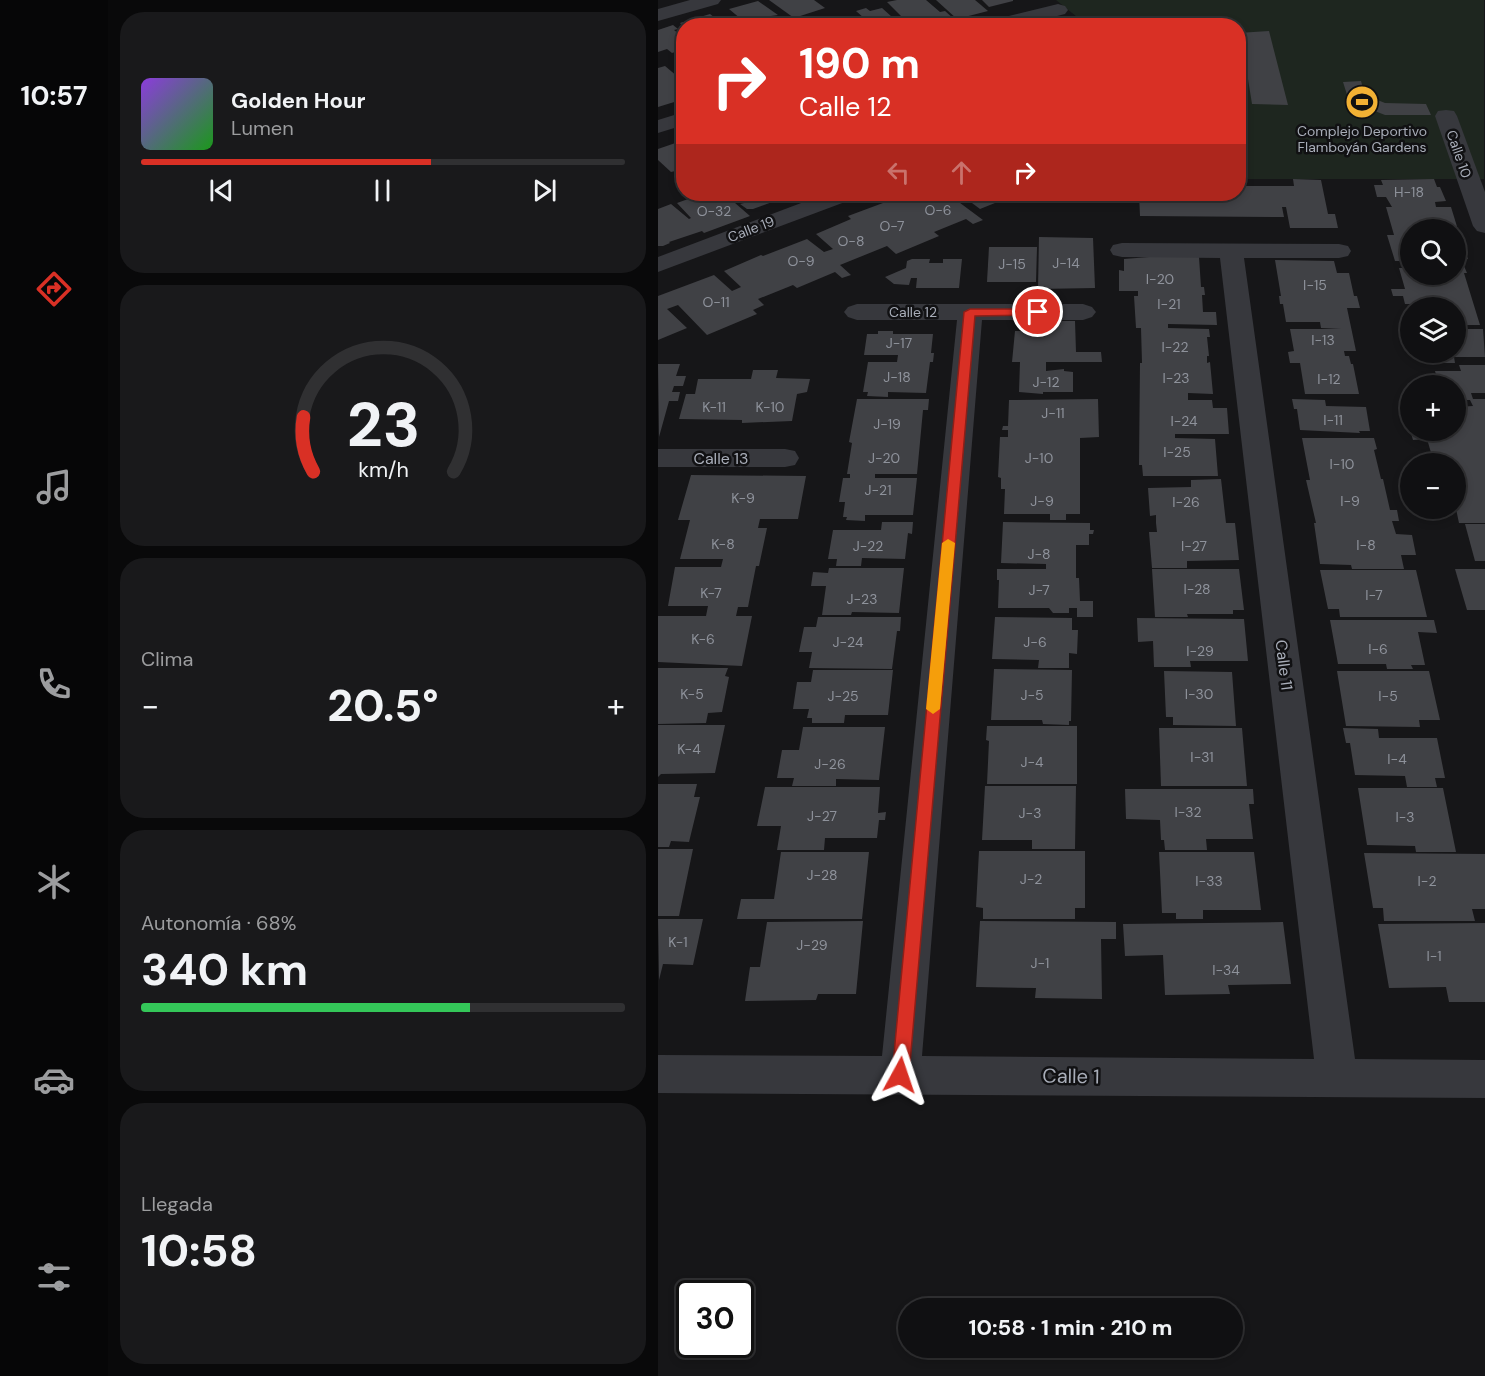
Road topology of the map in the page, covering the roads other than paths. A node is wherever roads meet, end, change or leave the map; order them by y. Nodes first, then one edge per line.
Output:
1 (706, 1) edge
2 (1052, 5) edge
3 (658, 15) edge
4 (1015, 18) edge
5 (1067, 18) edge
6 (1446, 116) dead end
7 (676, 121) edge
8 (658, 127) edge
9 (827, 201) edge
10 (1484, 226) edge
11 (1122, 250) dead end
12 (1231, 250) junction
13 (1339, 251) dead end
14 (658, 265) edge
15 (857, 312) dead end
16 (970, 312) junction
17 (1083, 312) dead end
18 (658, 458) edge
19 (785, 458) dead end
20 (658, 1074) edge
21 (900, 1075) junction
22 (1337, 1079) junction
23 (1484, 1079) edge

1 - 3 street
2 - 4 street
2 - 5 street
6 - 10 street, Calle 10
7 - 8 street
9 - 14 street, Calle 19
11 - 12 street
12 - 13 street
12 - 22 street, Calle 11
15 - 16 street, Calle 12
16 - 17 street, Calle 12
16 - 21 street
18 - 19 street, Calle 13
20 - 21 street, Calle 1
21 - 22 street, Calle 1
22 - 23 street, Calle 1

